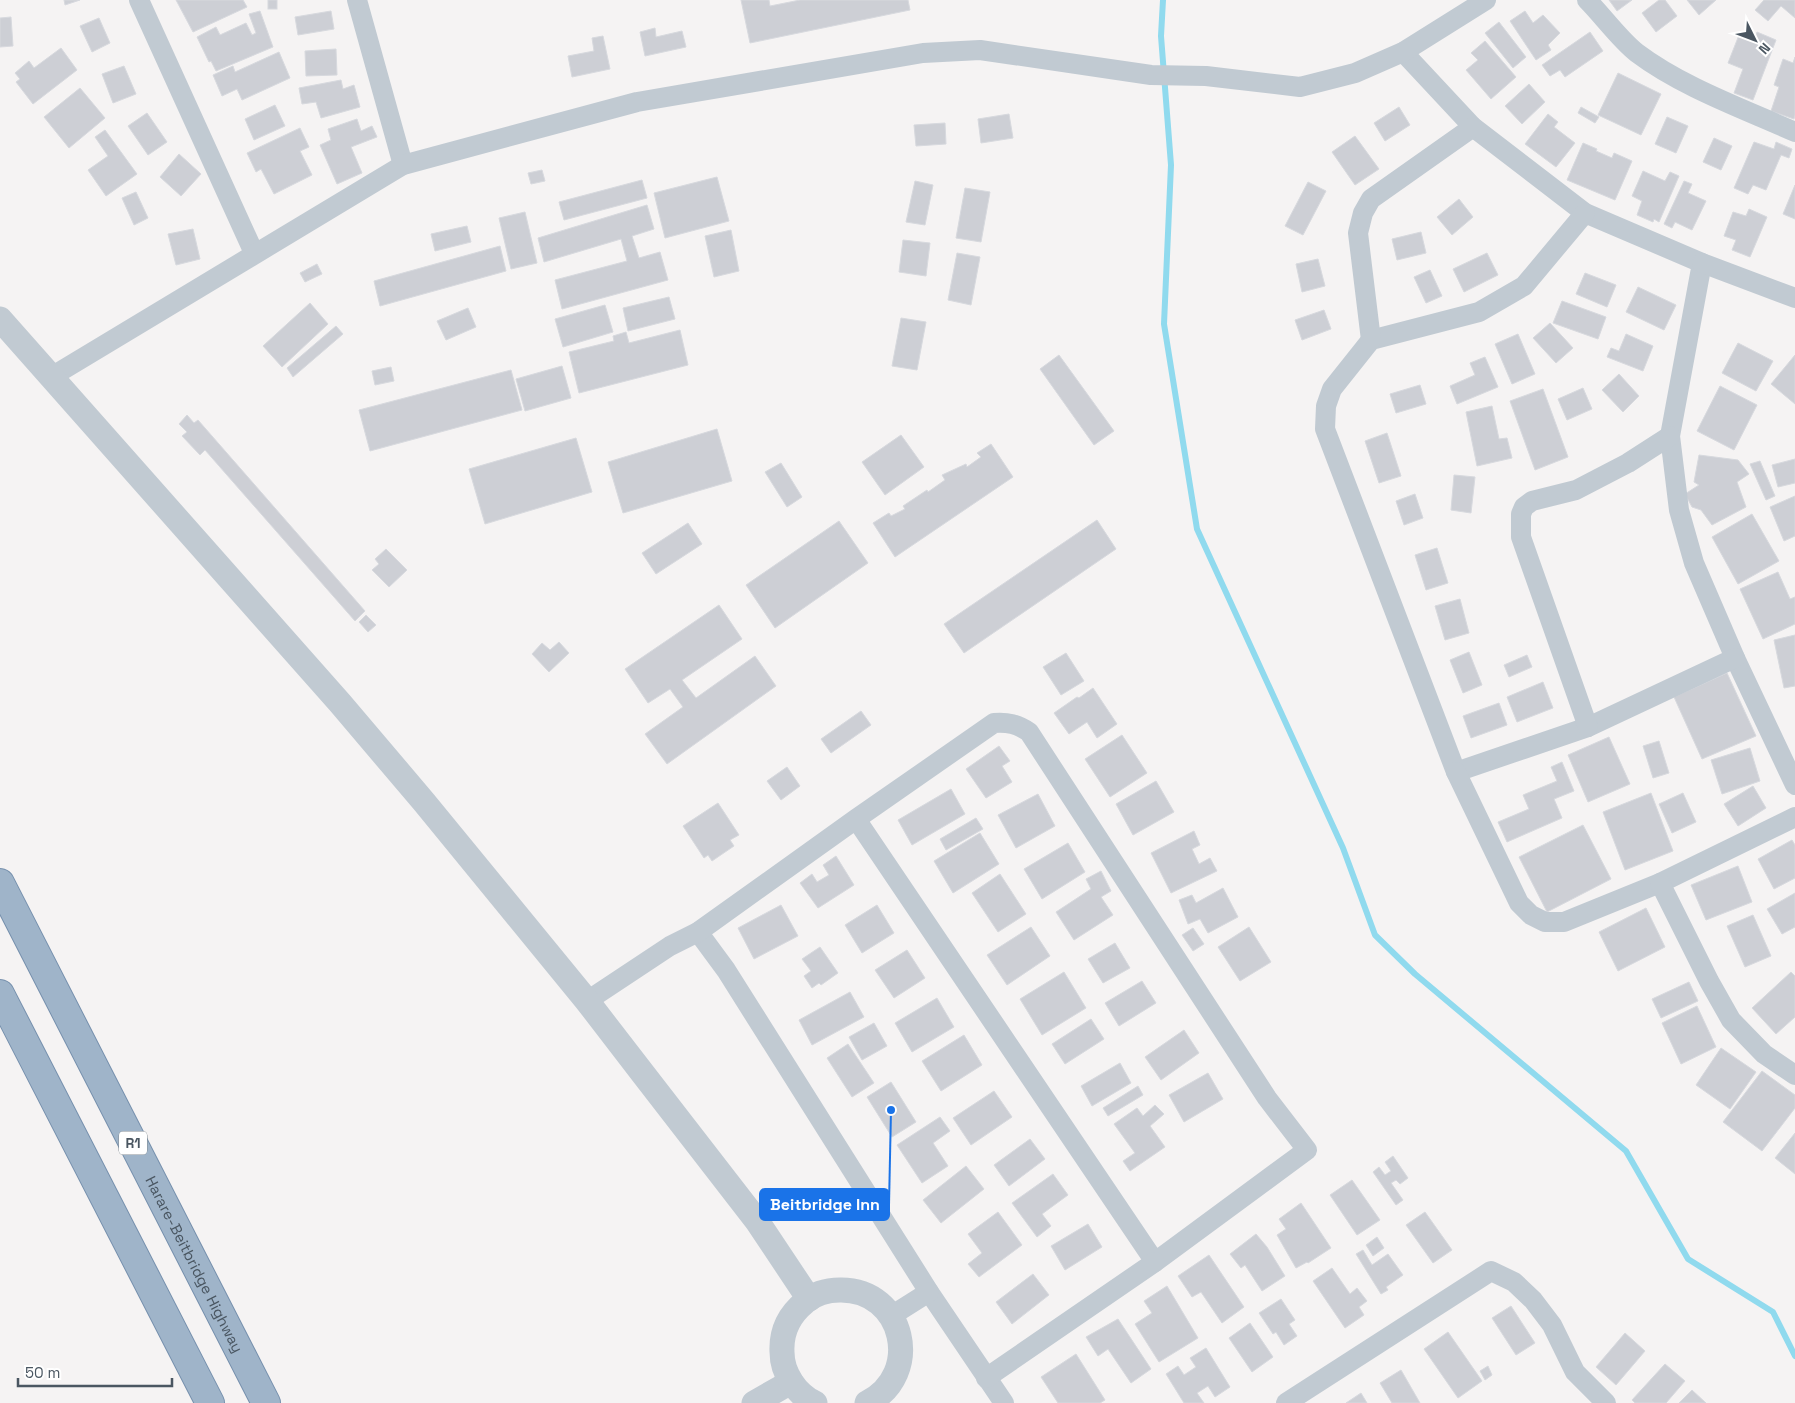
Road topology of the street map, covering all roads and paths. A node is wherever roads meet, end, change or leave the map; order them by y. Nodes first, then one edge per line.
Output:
1 (139, 0) edge
2 (357, 0) edge
3 (1486, 0) edge
4 (1587, 0) edge
5 (1403, 52) junction
6 (1473, 127) junction
7 (1795, 132) edge
8 (403, 165) junction
9 (1585, 213) junction
10 (254, 253) junction
11 (1702, 264) junction
12 (1795, 298) edge
13 (0, 319) edge
14 (1371, 340) junction
15 (51, 377) junction
16 (1670, 436) junction
17 (1734, 658) junction
18 (1588, 727) junction
19 (1456, 772) junction
20 (1795, 785) edge
21 (1795, 817) edge
22 (856, 819) junction
23 (0, 883) edge
24 (1660, 883) junction
25 (698, 932) junction
26 (0, 994) edge
27 (587, 1001) junction
28 (1795, 1075) edge
29 (1155, 1262) junction
30 (929, 1292) junction
31 (808, 1299) junction
32 (891, 1316) junction
33 (986, 1378) junction
34 (791, 1382) junction
35 (872, 1402) edge
36 (210, 1403) edge
37 (266, 1403) edge
38 (754, 1403) edge
39 (815, 1403) edge
40 (1004, 1403) edge
41 (1286, 1403) edge
42 (1606, 1403) edge

1 - 10 street
2 - 8 street
3 - 5 street
4 - 7 street
5 - 6 street
5 - 8 street
6 - 9 street
6 - 14 street
8 - 10 street
9 - 11 street
9 - 14 street
10 - 15 street
11 - 12 street
11 - 16 street
13 - 15 street
14 - 19 street
15 - 27 street
16 - 17 street
16 - 18 street
17 - 18 street
17 - 20 street
18 - 19 street
19 - 24 street
21 - 24 street
22 - 25 street
22 - 29 street
22 - 29 street
23 - 37 highway, Harare-Beitbridge Highway / R1
24 - 28 street
25 - 27 street
25 - 30 street
26 - 36 highway
27 - 31 street
29 - 33 street
30 - 32 street
30 - 33 street
31 - 32 street
31 - 34 street
32 - 35 street
33 - 40 street
34 - 38 street
34 - 39 street
41 - 42 street

